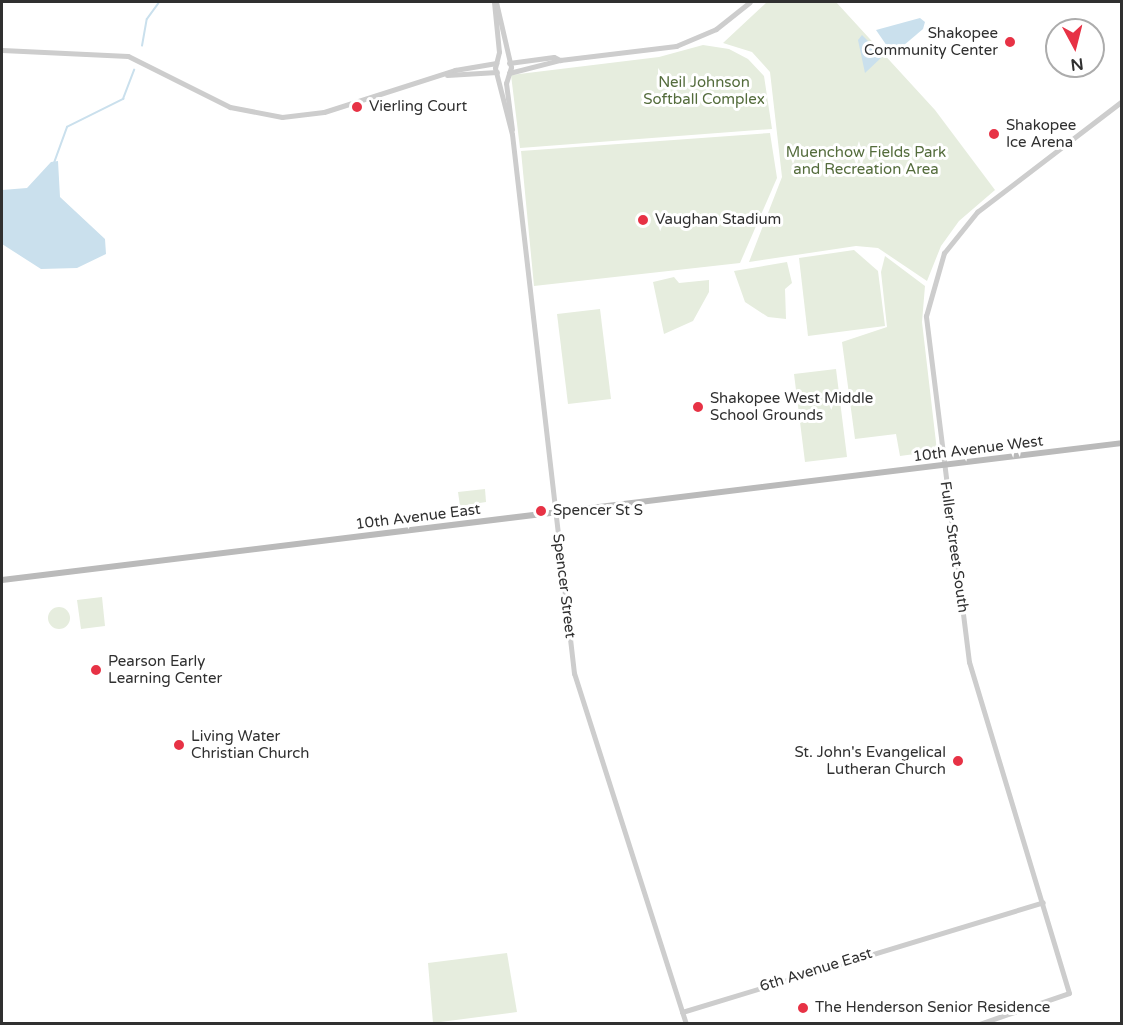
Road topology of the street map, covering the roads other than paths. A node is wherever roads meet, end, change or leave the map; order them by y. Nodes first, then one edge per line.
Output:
1 (495, 2) edge
2 (750, 2) edge
3 (2, 50) edge
4 (560, 60) junction
5 (497, 63) junction
6 (509, 63) junction
7 (497, 72) junction
8 (508, 73) junction
9 (445, 75) junction
10 (1122, 101) edge
11 (512, 134) junction
12 (1122, 443) edge
13 (942, 465) junction
14 (838, 478) joint
15 (554, 512) junction
16 (2, 580) edge
17 (1043, 902) junction
18 (682, 1011) junction
19 (979, 1022) edge
20 (686, 1023) edge

1 - 5 street
1 - 6 street
2 - 4 street
3 - 9 street
4 - 6 street
4 - 8 street
5 - 6 street
5 - 7 street, Spencer Street
5 - 9 street
6 - 8 street, Spencer Street
7 - 8 street
7 - 9 street
7 - 11 street, Spencer Street
8 - 11 street, Spencer Street
10 - 13 street, Fuller Street South
11 - 15 street, Spencer Street
12 - 13 main road, 10th Avenue West
13 - 14 main road, 10th Avenue West
13 - 17 street, Fuller Street South
14 - 15 main road, 10th Avenue East
15 - 16 main road, 10th Avenue East
15 - 18 street, Spencer Street
17 - 18 street, 6th Avenue East
17 - 19 street, Fuller Street South
18 - 20 street, Spencer Street

